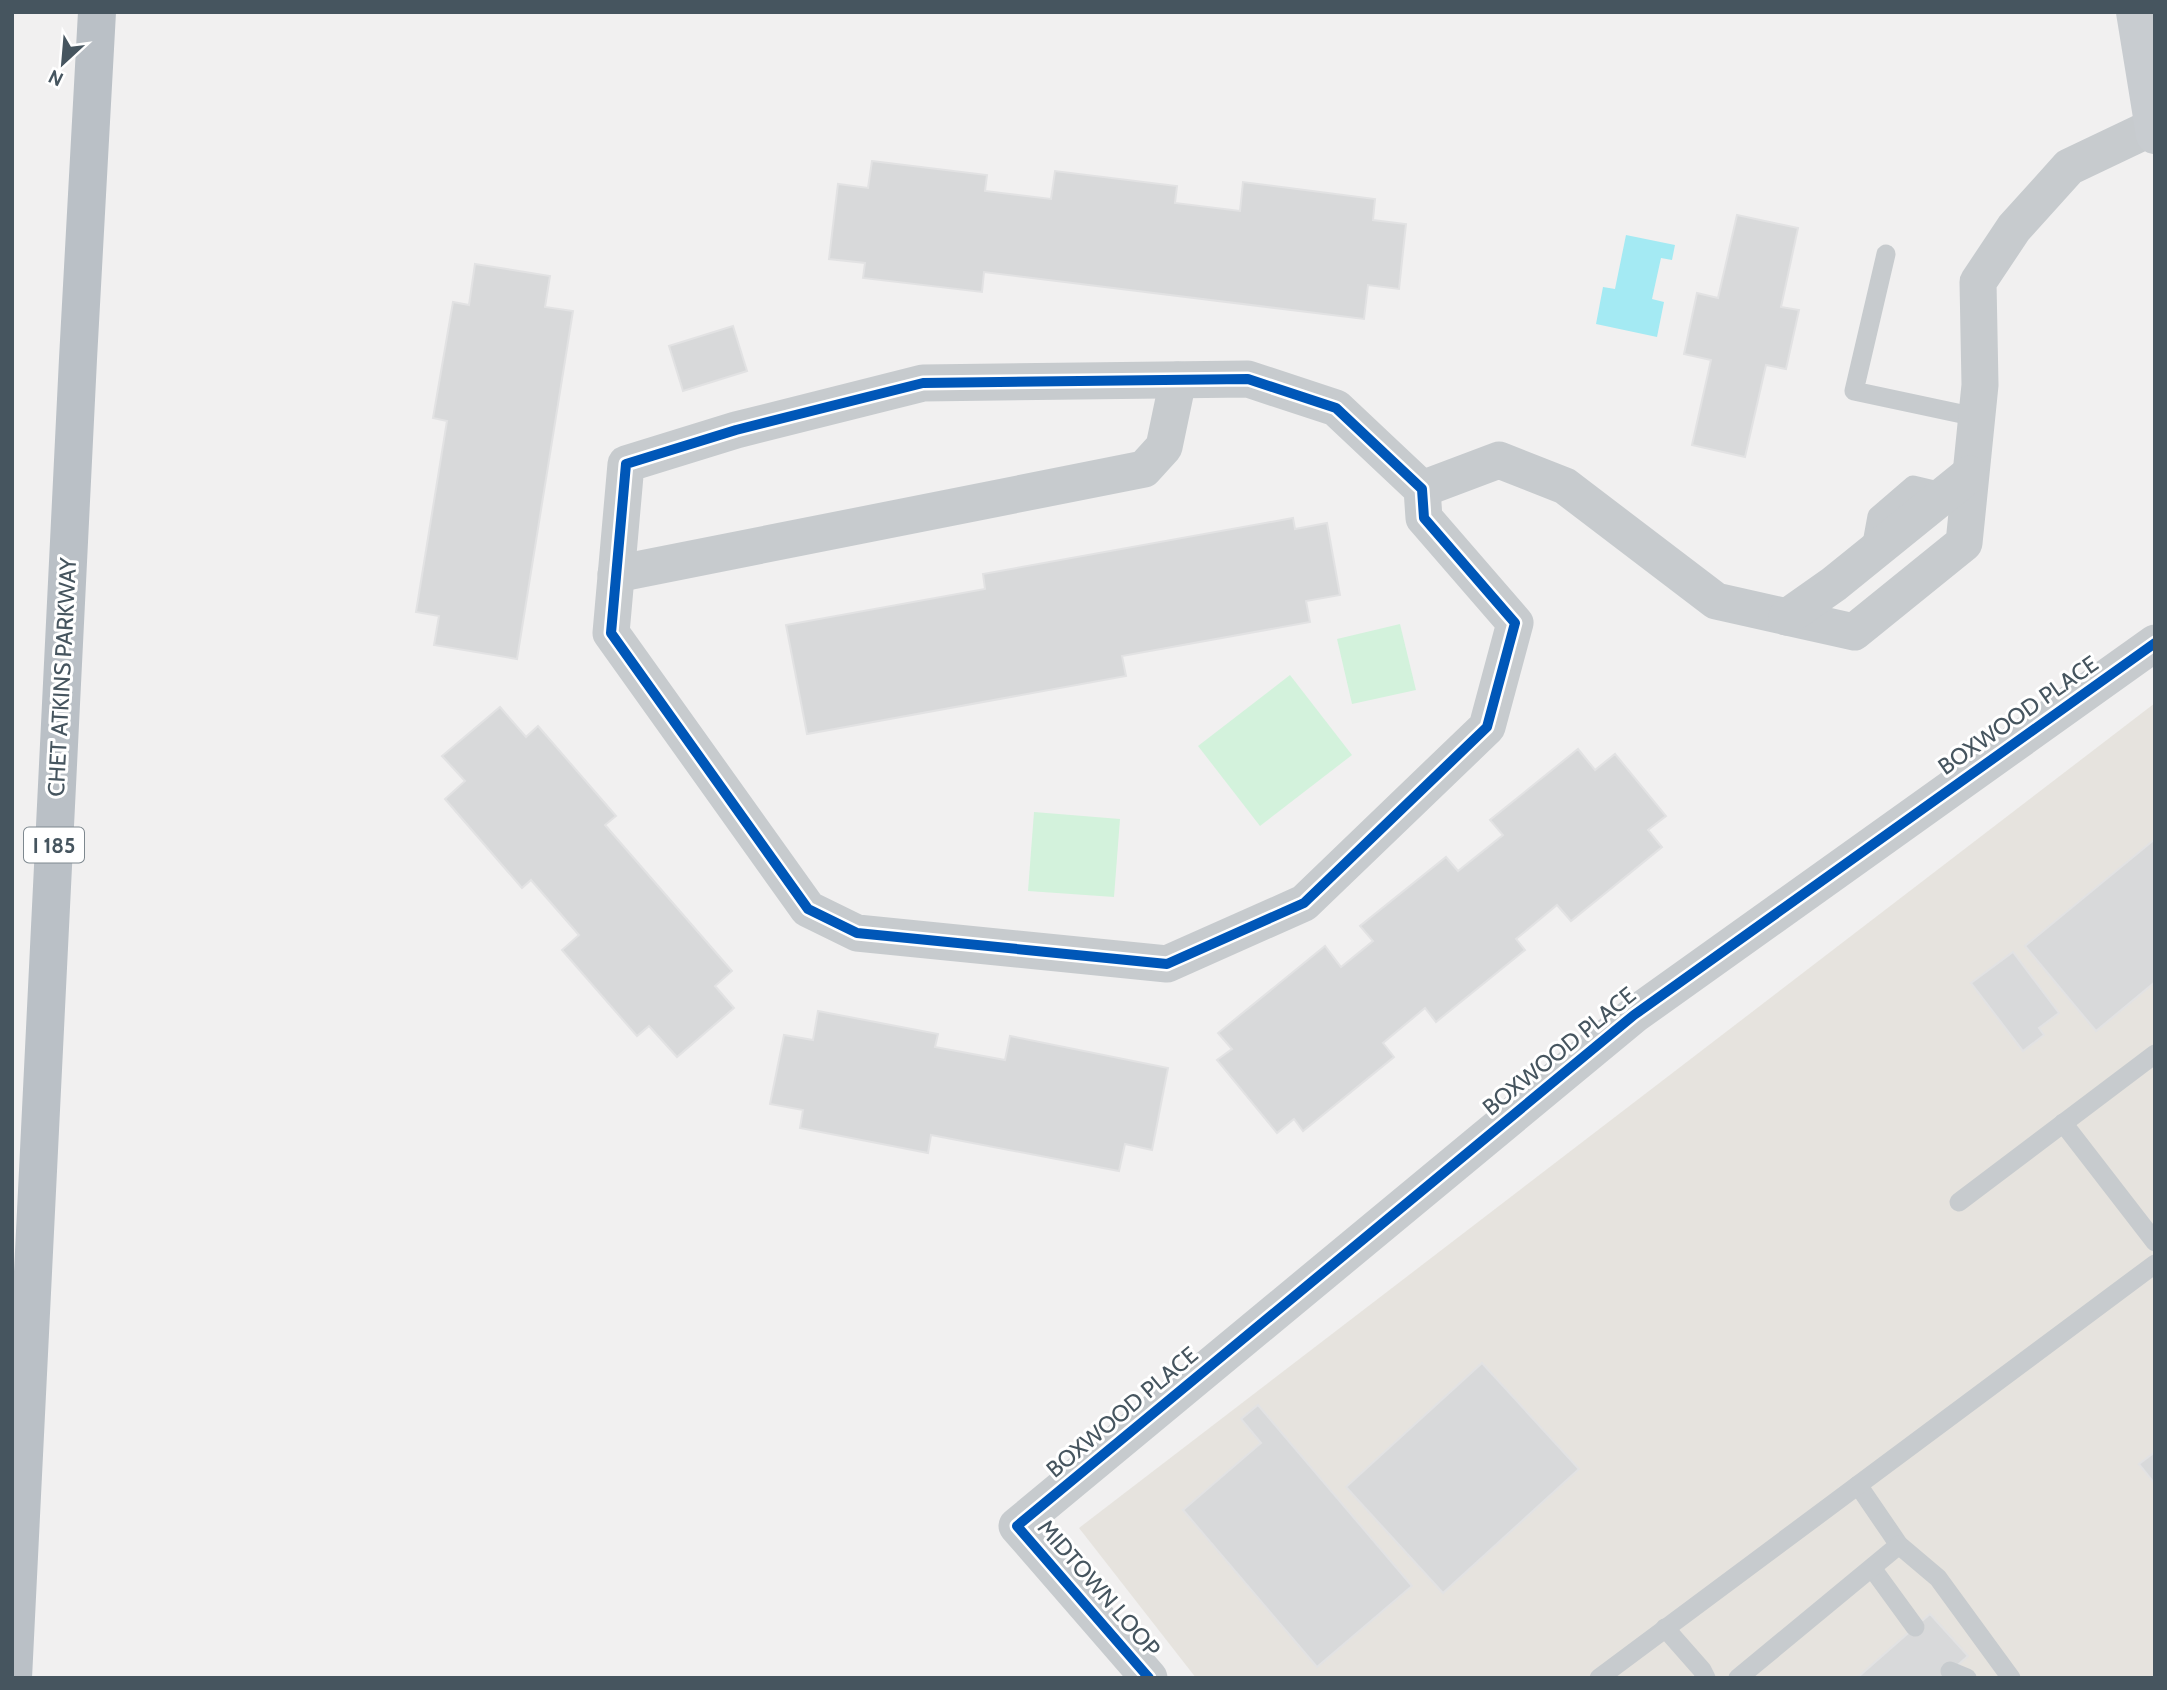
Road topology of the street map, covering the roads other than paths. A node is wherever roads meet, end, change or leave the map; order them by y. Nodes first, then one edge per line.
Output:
1 (97, 12) edge
2 (2135, 12) edge
3 (2154, 131) edge
4 (1886, 254) dead end
5 (1178, 380) junction
6 (1976, 417) junction
7 (1959, 484) junction
8 (1422, 489) junction
9 (1869, 556) junction
10 (616, 574) junction
11 (1901, 594) junction
12 (1787, 617) junction
13 (2155, 643) edge
14 (2155, 1054) edge
15 (2063, 1124) junction
16 (1959, 1202) dead end
17 (2155, 1242) edge
18 (2155, 1264) edge
19 (1858, 1485) junction
20 (1017, 1526) joint
21 (1899, 1545) junction
22 (1872, 1568) junction
23 (1915, 1627) dead end
24 (1665, 1628) junction
25 (13, 1678) edge
26 (1149, 1678) edge
27 (1599, 1678) edge
28 (1706, 1678) edge
29 (1738, 1678) edge
30 (2011, 1678) edge

1 - 25 highway, CHET ATKINS PARKWAY / I 185
2 - 3 street
3 - 6 street
4 - 6 lane
5 - 8 street
5 - 10 street
5 - 10 street
6 - 7 street
7 - 9 street
7 - 11 street
8 - 10 street
8 - 12 street
9 - 11 street
9 - 12 street
11 - 12 street
13 - 20 street, BOXWOOD PLACE
14 - 15 lane
15 - 16 lane
15 - 17 lane
18 - 19 lane
19 - 21 lane
19 - 24 lane
20 - 26 street, MIDTOWN LOOP
21 - 22 lane
21 - 30 lane
22 - 23 lane
22 - 29 lane
24 - 27 lane
24 - 28 lane

